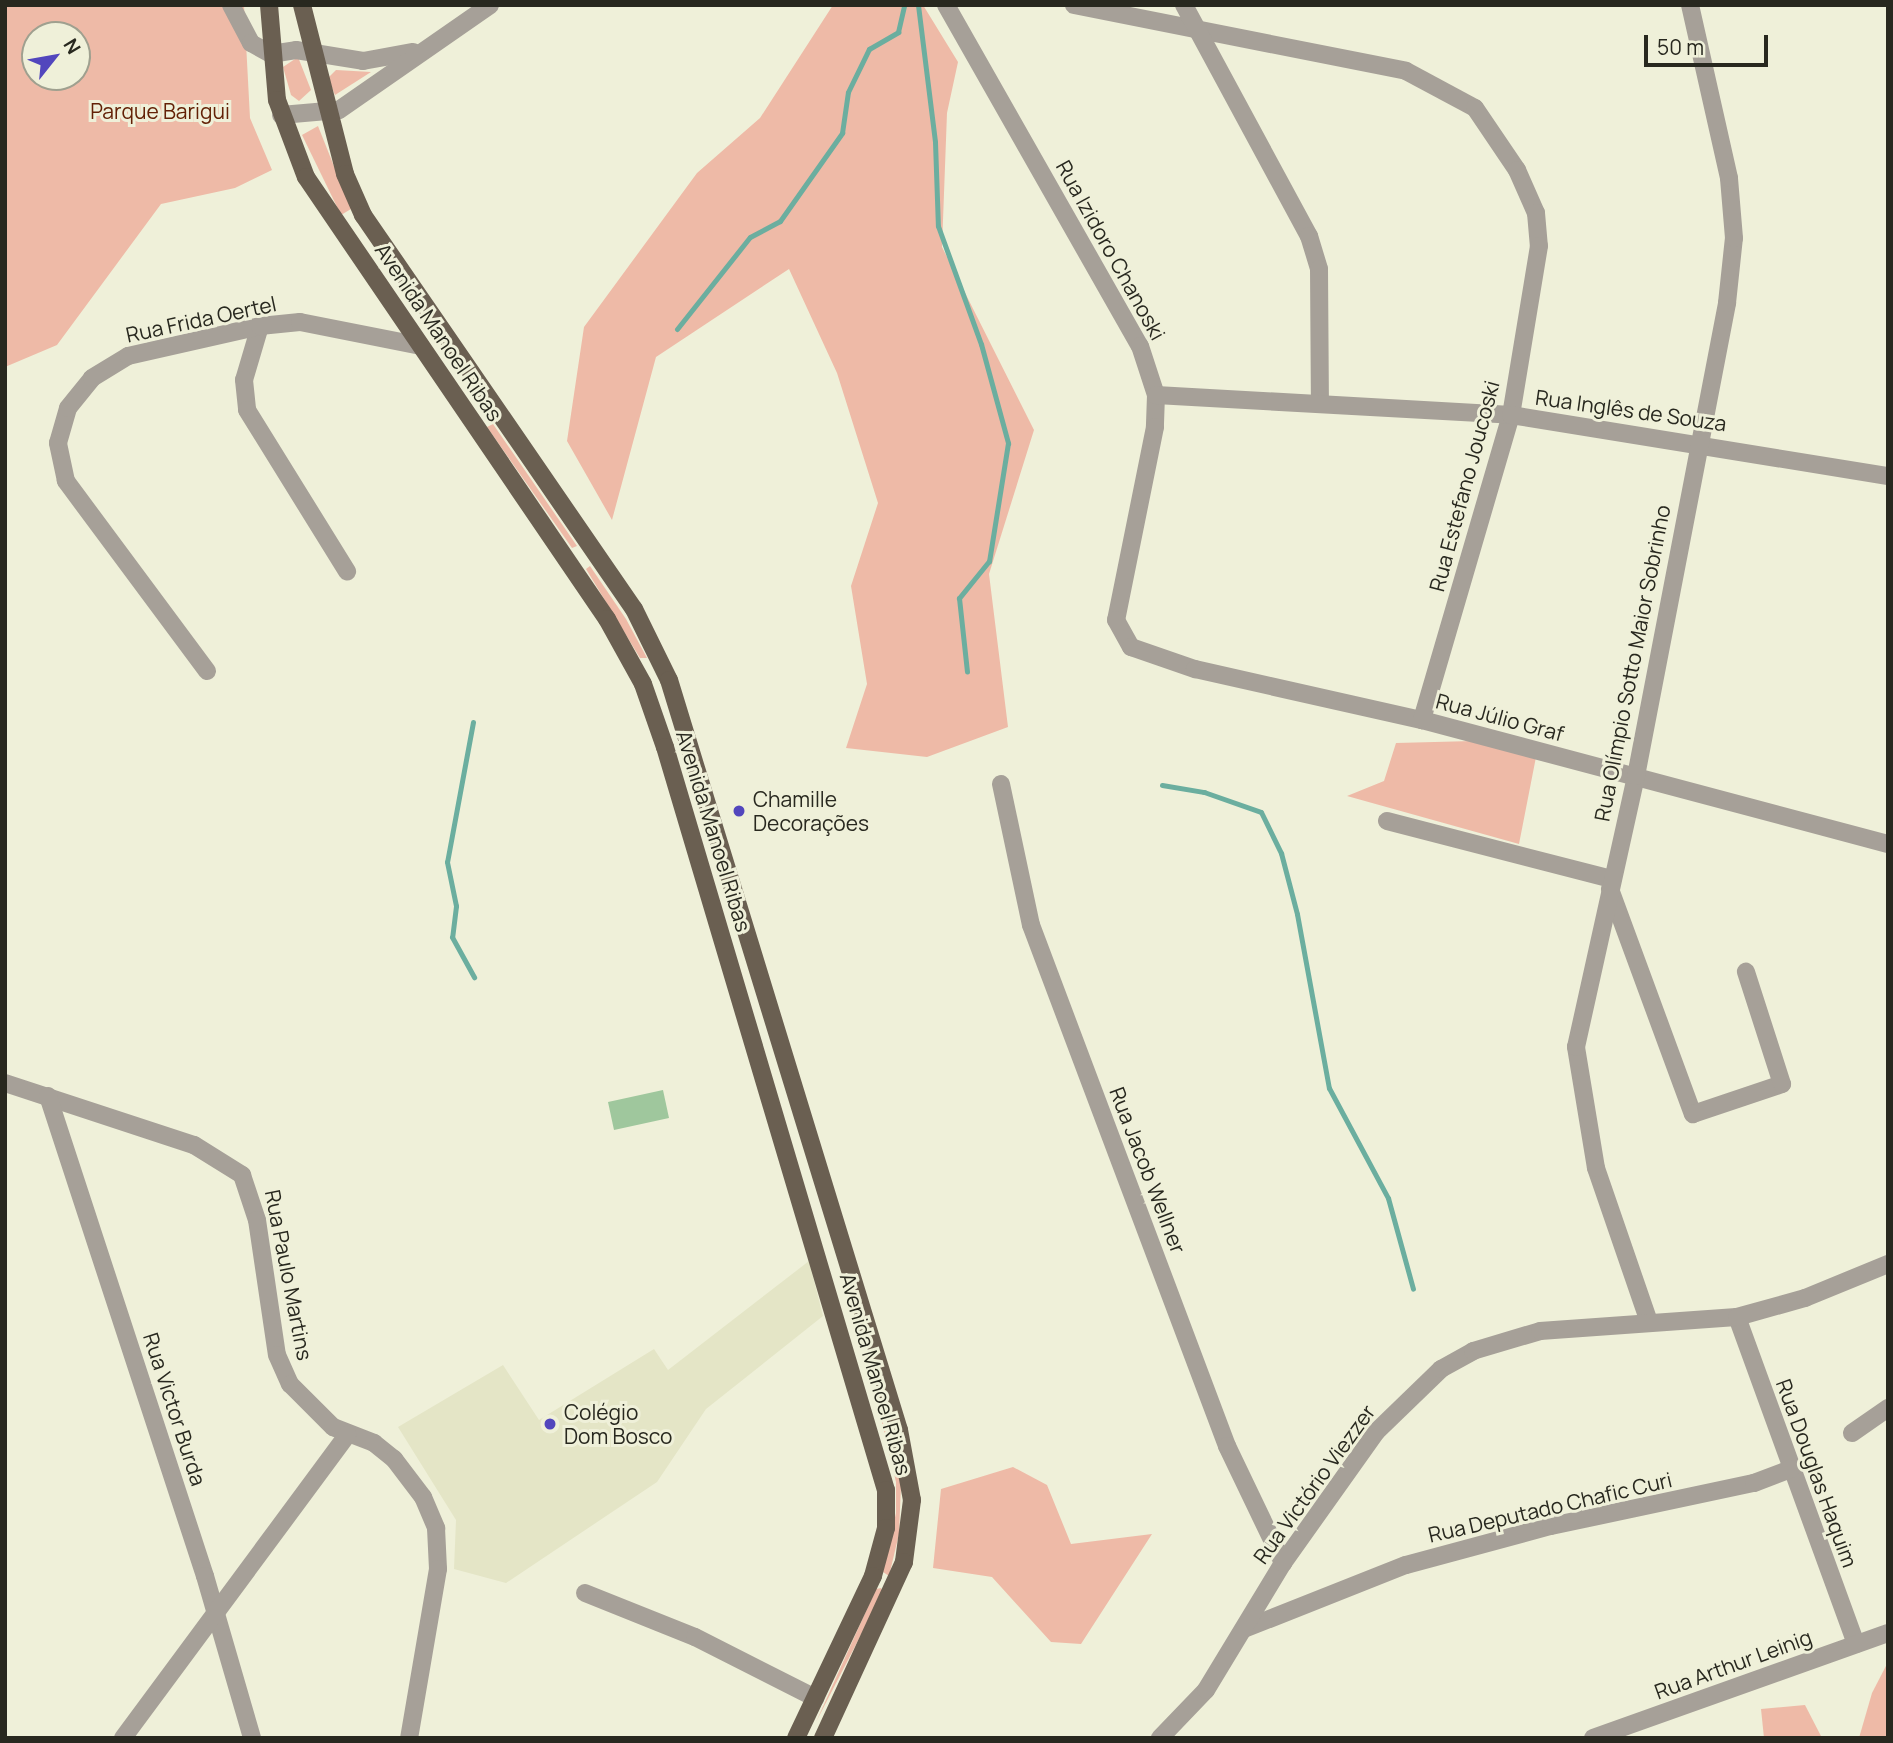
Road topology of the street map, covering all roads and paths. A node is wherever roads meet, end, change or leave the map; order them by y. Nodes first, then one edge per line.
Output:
1 (231, 5) edge
2 (269, 5) edge
3 (302, 5) edge
4 (490, 5) edge
5 (946, 5) edge
6 (1074, 5) edge
7 (1184, 5) edge
8 (1690, 5) edge
9 (1201, 34) junction
10 (420, 51) junction
11 (314, 53) junction
12 (271, 54) junction
13 (330, 114) junction
14 (281, 115) junction
15 (362, 260) junction
16 (407, 285) junction
17 (260, 326) junction
18 (421, 346) junction
19 (464, 366) junction
20 (1156, 395) junction
21 (1320, 404) junction
22 (1511, 415) junction
23 (1696, 442) junction
24 (1888, 476) edge
25 (347, 571) dead end
26 (1116, 620) joint
27 (207, 671) dead end
28 (1422, 720) junction
29 (665, 747) junction
30 (701, 776) junction
31 (1636, 776) junction
32 (1001, 784) dead end
33 (1387, 821) dead end
34 (1888, 844) edge
35 (1611, 884) junction
36 (1746, 972) dead end
37 (5, 1083) edge
38 (48, 1096) junction
39 (816, 1155) junction
40 (789, 1156) junction
41 (834, 1217) junction
42 (809, 1223) junction
43 (1888, 1264) edge
44 (1737, 1317) junction
45 (1649, 1322) junction
46 (1888, 1408) edge
47 (1852, 1433) dead end
48 (347, 1435) junction
49 (1790, 1469) junction
50 (1283, 1563) junction
51 (585, 1592) dead end
52 (215, 1614) junction
53 (1244, 1629) junction
54 (1888, 1633) edge
55 (1856, 1644) junction
56 (815, 1698) junction
57 (123, 1738) edge
58 (252, 1738) edge
59 (409, 1738) edge
60 (796, 1738) edge
61 (823, 1738) edge
62 (1160, 1738) edge
63 (1593, 1738) edge

1 - 12 street
2 - 12 main road, Avenida Manoel Ribas
3 - 11 main road, Avenida Manoel Ribas
4 - 10 street
5 - 20 street, Rua Izidoro Chanoski
6 - 9 street, Rua Estefano Joucoski
7 - 9 street
8 - 23 street, Rua Olímpio Sotto Maior Sobrinho
9 - 21 street
9 - 22 street, Rua Estefano Joucoski
10 - 11 street
10 - 13 street
11 - 12 street
11 - 13 main road, Avenida Manoel Ribas
12 - 14 main road, Avenida Manoel Ribas
13 - 14 street
13 - 16 main road, Avenida Manoel Ribas
14 - 15 main road, Avenida Manoel Ribas
15 - 16 main road
15 - 18 main road, Avenida Manoel Ribas
16 - 19 main road, Avenida Manoel Ribas
17 - 18 street, Rua Frida Oertel
17 - 25 street
17 - 27 street, Rua Frida Oertel
18 - 19 main road
18 - 29 main road, Avenida Manoel Ribas
19 - 30 main road, Avenida Manoel Ribas
20 - 21 street, Rua Inglês de Souza
20 - 26 street, Rua Izidoro Chanoski
21 - 22 street, Rua Inglês de Souza
22 - 23 street, Rua Inglês de Souza
22 - 28 street, Rua Estefano Joucoski
23 - 24 street, Rua Inglês de Souza
23 - 31 street, Rua Olímpio Sotto Maior Sobrinho
26 - 28 street, Rua Júlio Graf
28 - 31 street, Rua Júlio Graf
29 - 30 main road
29 - 40 main road, Avenida Manoel Ribas
30 - 39 main road, Avenida Manoel Ribas
31 - 34 street, Rua Júlio Graf
31 - 35 street, Rua Olímpio Sotto Maior Sobrinho
32 - 50 street, Rua Jacob Wellner
33 - 35 street
35 - 36 street
35 - 45 street, Rua Olímpio Sotto Maior Sobrinho
37 - 38 street, Rua Paulo Martins
38 - 48 street, Rua Paulo Martins
38 - 52 street, Rua Victor Burda
39 - 40 main road
39 - 41 main road, Avenida Manoel Ribas
40 - 42 main road, Avenida Manoel Ribas
41 - 42 main road
41 - 61 main road, Avenida Manoel Ribas
42 - 56 main road, Avenida Manoel Ribas
43 - 44 street, Rua Victório Viezzer
44 - 45 street, Rua Victório Viezzer
44 - 49 street, Rua Douglas Haquim
45 - 50 street, Rua Victório Viezzer
46 - 47 street
48 - 52 street
48 - 59 street, Rua Paulo Martins
49 - 53 street, Rua Deputado Chafic Curi
49 - 55 street, Rua Douglas Haquim
50 - 53 street, Rua Victório Viezzer
51 - 56 street
52 - 57 street
52 - 58 street, Rua Victor Burda
53 - 62 street, Rua Victório Viezzer
54 - 55 street, Rua Arthur Leinig
55 - 63 street, Rua Arthur Leinig
56 - 60 main road, Avenida Manoel Ribas

